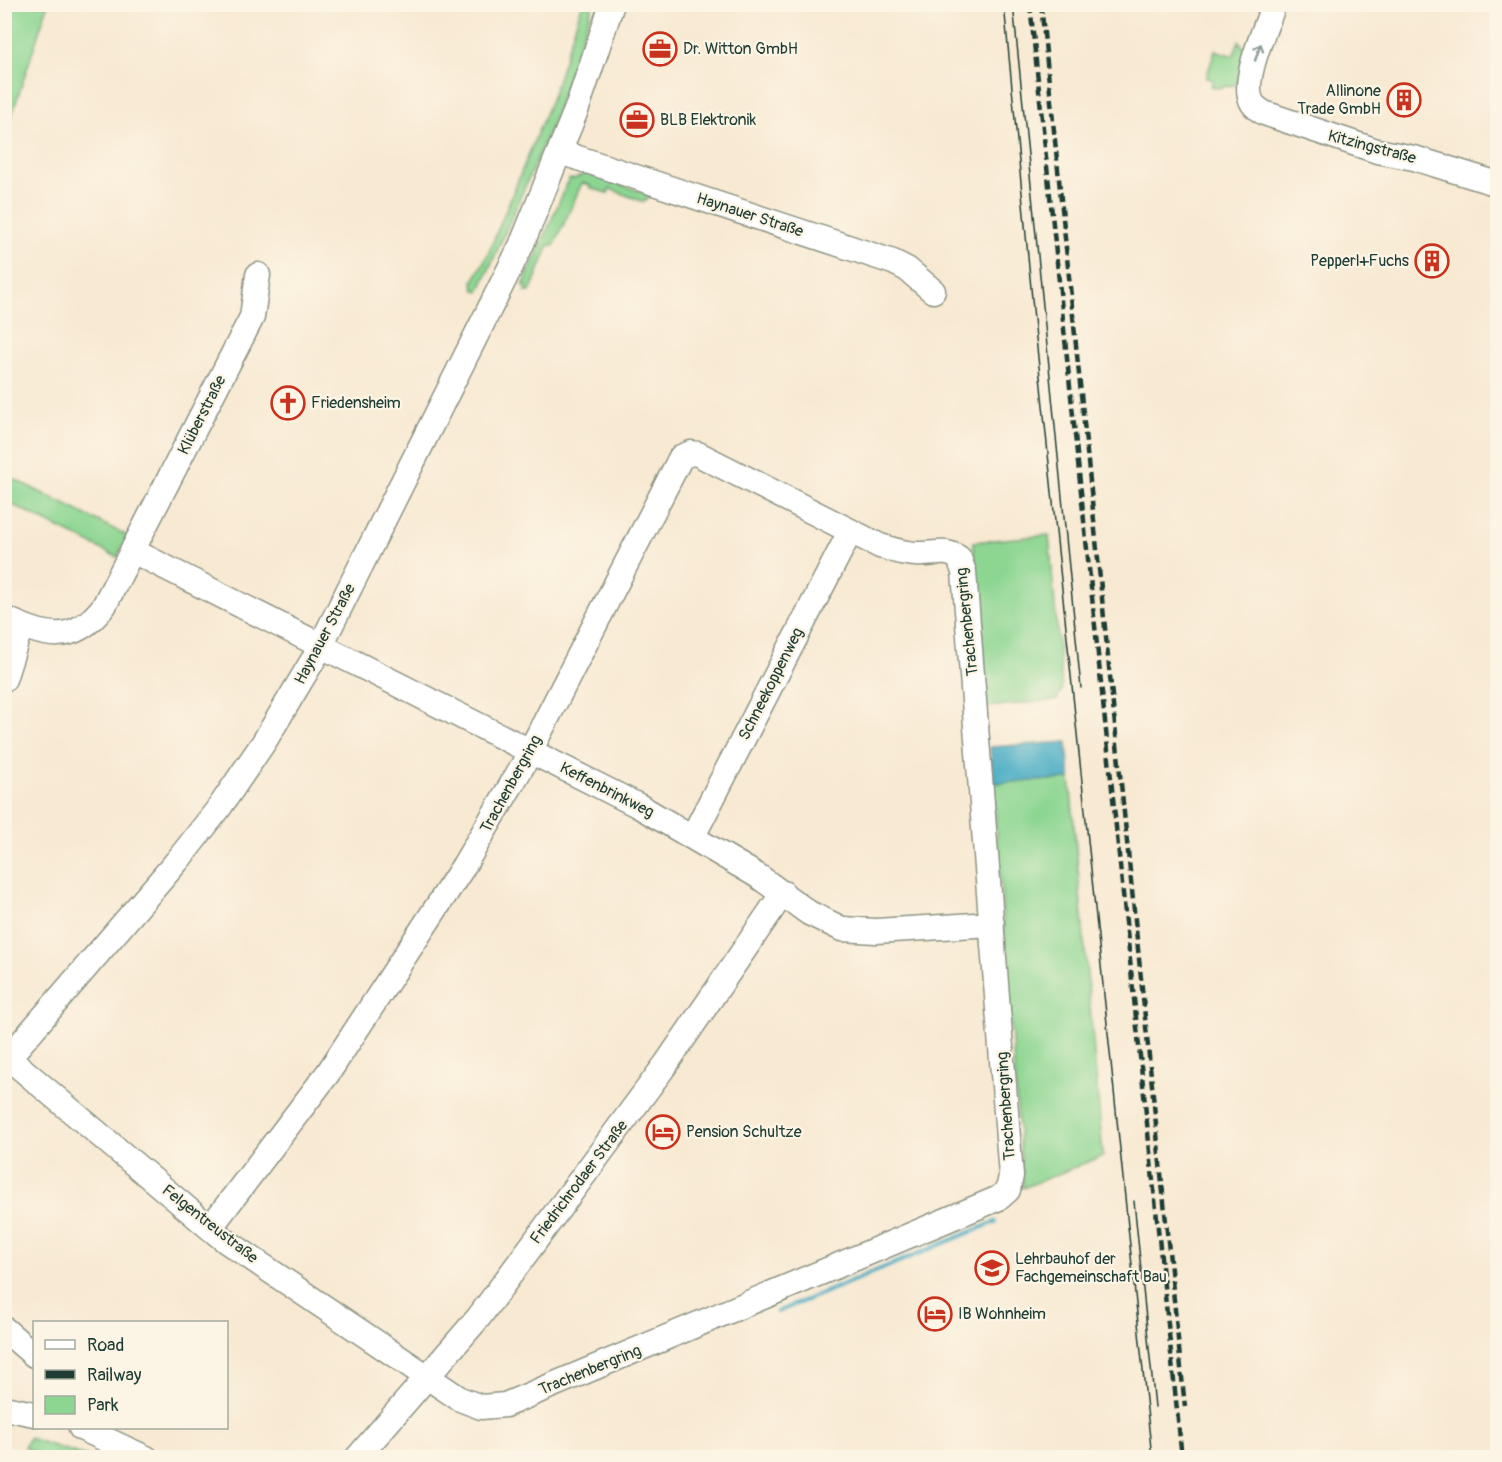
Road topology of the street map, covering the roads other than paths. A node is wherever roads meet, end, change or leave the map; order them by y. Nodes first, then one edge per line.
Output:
1 (612, 4) edge
2 (1274, 4) edge
3 (560, 152) junction
4 (1497, 184) edge
5 (258, 274) dead end
6 (933, 291) dead end
7 (850, 532) junction
8 (133, 551) junction
9 (13, 622) edge
10 (321, 645) junction
11 (4, 679) edge
12 (530, 751) junction
13 (693, 836) junction
14 (783, 893) junction
15 (992, 924) junction
16 (6, 1058) edge
17 (210, 1228) junction
18 (4, 1329) edge
19 (33, 1354) edge
20 (429, 1377) junction
21 (4, 1408) edge
22 (33, 1414) edge
23 (83, 1429) edge
24 (146, 1458) edge
25 (357, 1458) edge

1 - 3 street, Haynauer Straße
4 -> 2 street, Kitzingstraße
3 - 6 street, Haynauer Straße
3 - 10 street, Haynauer Straße
5 - 8 street, Klüberstraße
7 - 12 street, Trachenbergring
7 - 13 street, Schneekoppenweg
7 - 15 street, Trachenbergring
8 - 9 street, Klüberstraße
8 - 10 street, Keffenbrinkweg
9 - 11 street
10 - 12 street, Keffenbrinkweg
10 - 16 street, Haynauer Straße
12 - 13 street, Keffenbrinkweg
12 - 17 street, Trachenbergring
13 - 14 street, Keffenbrinkweg
14 - 15 street, Keffenbrinkweg
14 - 20 street, Friedrichrodaer Straße
15 - 20 street, Trachenbergring
16 - 17 street, Felgentreustraße
17 - 20 street, Felgentreustraße
18 - 19 street
20 - 25 street, Friedrichrodaer Straße
21 - 22 street
23 - 24 street

